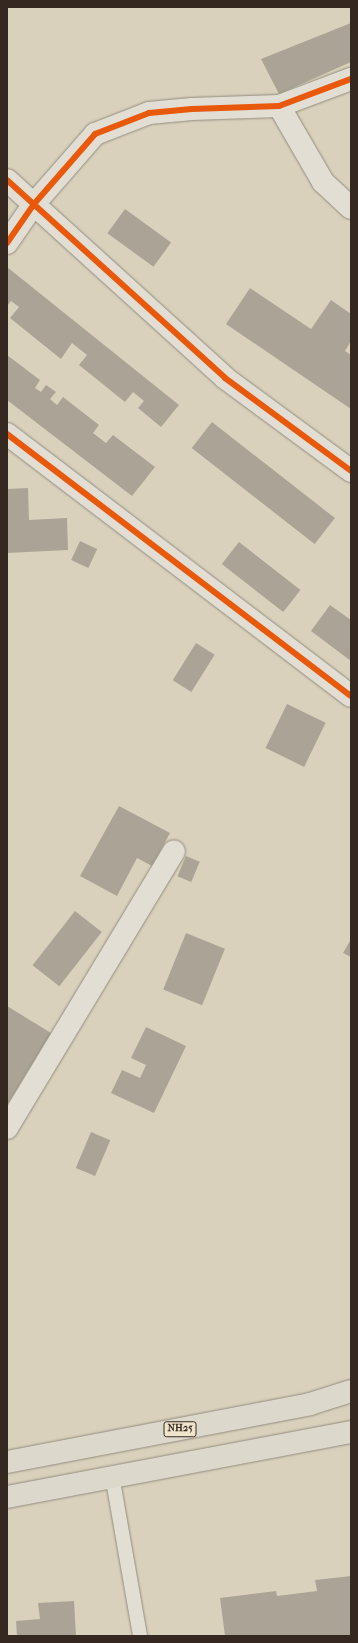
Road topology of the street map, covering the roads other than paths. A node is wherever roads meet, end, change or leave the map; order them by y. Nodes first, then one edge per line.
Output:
1 (351, 80) edge
2 (279, 106) junction
3 (7, 180) edge
4 (34, 204) junction
5 (351, 208) edge
6 (7, 243) edge
7 (7, 434) edge
8 (351, 471) edge
9 (351, 696) edge
10 (174, 851) dead end
11 (7, 1128) edge
12 (351, 1391) edge
13 (351, 1432) edge
14 (7, 1462) edge
15 (112, 1475) junction
16 (7, 1497) edge
17 (140, 1636) edge

1 - 2 street
2 - 4 street
2 - 5 street
3 - 4 street
4 - 6 street
4 - 8 street
7 - 9 street
10 - 11 street
12 - 14 main road, NH25
13 - 15 main road
15 - 16 main road
15 - 17 lane

